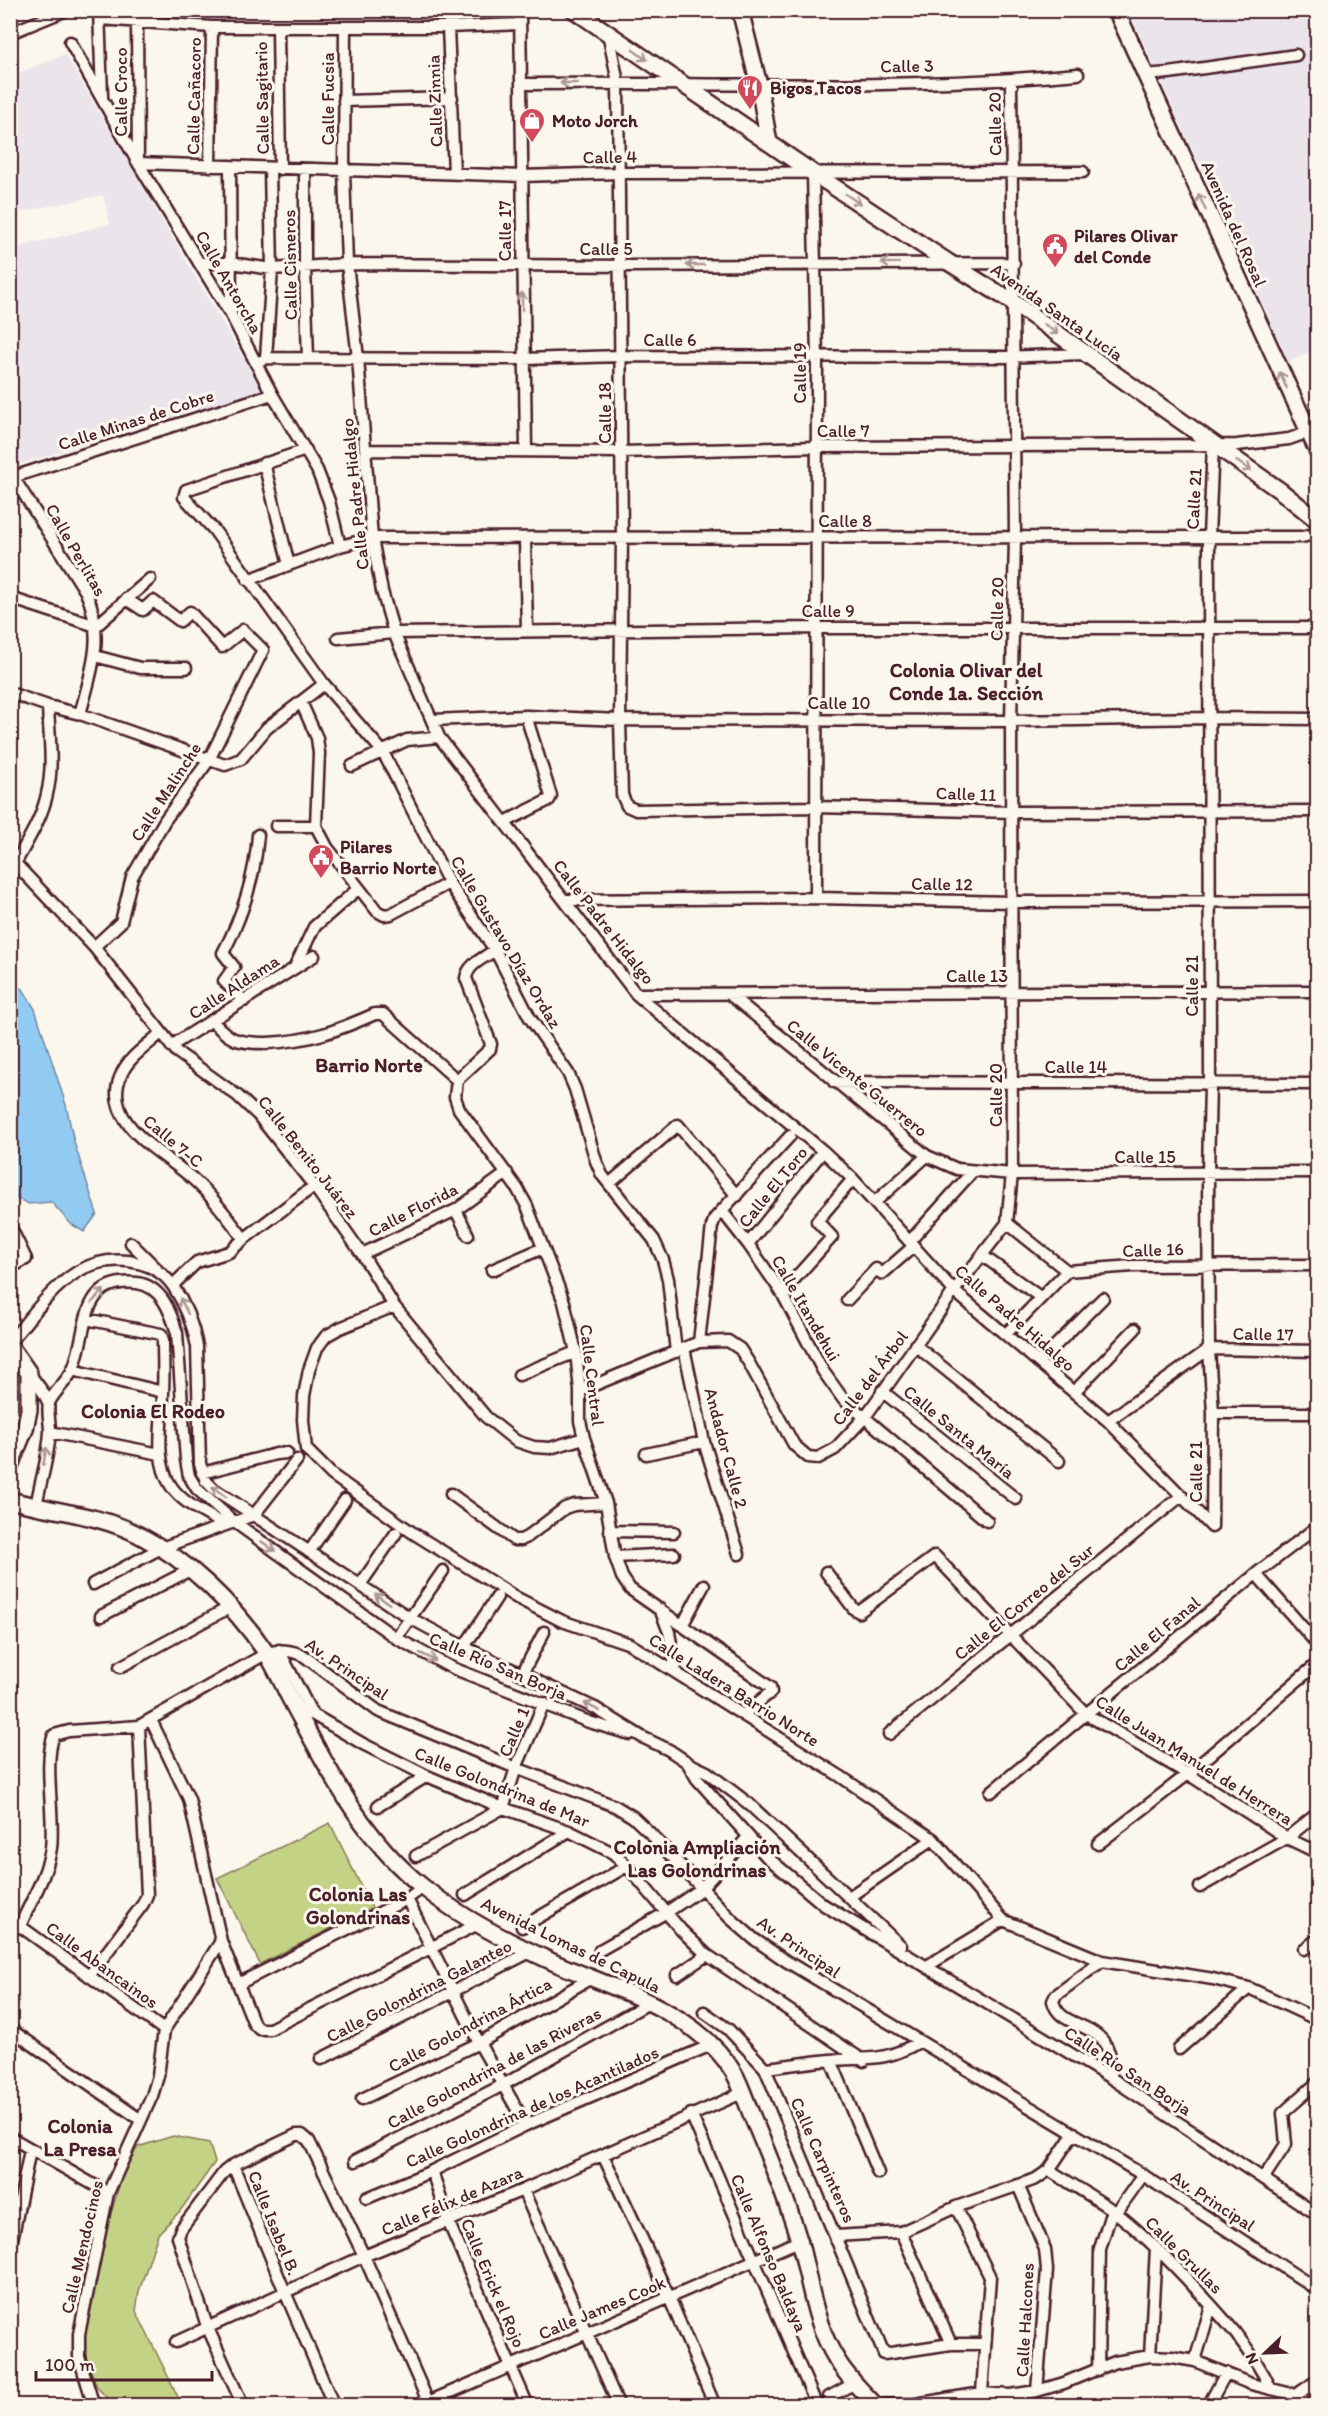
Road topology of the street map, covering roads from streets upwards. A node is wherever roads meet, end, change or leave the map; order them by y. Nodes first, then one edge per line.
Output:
1 (520, 10) edge
2 (574, 10) edge
3 (740, 10) edge
4 (1116, 10) edge
5 (64, 11) edge
6 (99, 15) edge
7 (137, 21) junction
8 (520, 24) junction
9 (212, 27) junction
10 (278, 27) junction
11 (345, 27) junction
12 (448, 27) junction
13 (608, 32) junction
14 (10, 33) edge
15 (70, 42) dead end
16 (1296, 55) dead end
17 (1078, 74) dead end
18 (1144, 75) junction
19 (1011, 80) junction
20 (618, 83) junction
21 (521, 84) junction
22 (759, 85) junction
23 (682, 86) junction
24 (452, 98) junction
25 (102, 99) junction
26 (344, 101) junction
27 (769, 143) junction
28 (138, 164) junction
29 (210, 166) junction
30 (230, 166) junction
31 (275, 169) junction
32 (305, 171) junction
33 (344, 171) junction
34 (1083, 172) dead end
35 (454, 173) junction
36 (620, 173) junction
37 (813, 173) junction
38 (1012, 174) junction
39 (522, 176) junction
40 (948, 262) junction
41 (200, 263) junction
42 (231, 263) junction
43 (1014, 263) junction
44 (347, 264) junction
45 (522, 265) junction
46 (816, 265) junction
47 (620, 266) junction
48 (305, 267) junction
49 (272, 269) junction
50 (1014, 303) junction
51 (231, 315) junction
52 (1085, 354) junction
53 (621, 356) junction
54 (817, 357) junction
55 (1013, 357) junction
56 (308, 358) junction
57 (358, 358) junction
58 (523, 359) junction
59 (261, 361) junction
60 (272, 394) junction
61 (1312, 431) edge
62 (1213, 445) junction
63 (816, 447) junction
64 (1015, 448) junction
65 (306, 450) junction
66 (366, 450) junction
67 (526, 450) junction
68 (621, 452) junction
69 (1317, 452) edge
70 (264, 463) junction
71 (12, 477) edge
72 (1317, 521) edge
73 (1317, 533) edge
74 (1209, 536) junction
75 (622, 537) junction
76 (1015, 537) junction
77 (372, 538) junction
78 (816, 538) junction
79 (525, 539) junction
80 (340, 546) junction
81 (288, 565) junction
82 (150, 579) dead end
83 (248, 580) junction
84 (126, 599) junction
85 (11, 600) edge
86 (96, 626) junction
87 (816, 627) junction
88 (1013, 628) junction
89 (1209, 628) junction
90 (1317, 628) edge
91 (622, 630) junction
92 (527, 631) junction
93 (394, 633) junction
94 (338, 638) dead end
95 (95, 656) junction
96 (186, 668) dead end
97 (324, 684) junction
98 (10, 693) edge
99 (301, 702) junction
100 (48, 706) junction
101 (80, 714) junction
102 (526, 716) junction
103 (1209, 718) junction
104 (816, 719) junction
105 (1317, 719) edge
106 (432, 720) junction
107 (620, 720) junction
108 (1011, 721) junction
109 (438, 737) junction
110 (383, 753) junction
111 (209, 760) junction
112 (352, 766) dead end
113 (622, 795) joint
114 (816, 807) junction
115 (1209, 811) junction
116 (1317, 811) edge
117 (1012, 812) junction
118 (505, 822) junction
119 (276, 826) dead end
120 (316, 826) junction
121 (258, 835) dead end
122 (13, 860) edge
123 (449, 883) junction
124 (359, 888) junction
125 (816, 898) junction
126 (565, 900) junction
127 (1208, 901) junction
128 (1317, 901) edge
129 (1013, 902) junction
130 (94, 947) junction
131 (495, 950) junction
132 (314, 956) dead end
133 (295, 967) junction
134 (1317, 992) edge
135 (1012, 993) junction
136 (1208, 993) junction
137 (636, 994) junction
138 (729, 994) junction
139 (244, 1001) junction
140 (212, 1021) junction
141 (160, 1033) junction
142 (171, 1046) junction
143 (457, 1080) junction
144 (834, 1082) junction
145 (1013, 1083) junction
146 (1317, 1084) edge
147 (1210, 1085) junction
148 (790, 1136) dead end
149 (823, 1151) junction
150 (927, 1156) junction
151 (973, 1171) junction
152 (1317, 1172) edge
153 (507, 1173) junction
154 (1208, 1173) junction
155 (1012, 1174) junction
156 (853, 1179) junction
157 (609, 1184) junction
158 (314, 1186) junction
159 (737, 1196) junction
160 (875, 1202) junction
161 (456, 1210) junction
162 (722, 1211) junction
163 (1007, 1223) junction
164 (10, 1226) edge
165 (468, 1235) dead end
166 (244, 1239) junction
167 (131, 1243) dead end
168 (912, 1243) junction
169 (748, 1244) junction
170 (543, 1248) junction
171 (362, 1254) junction
172 (983, 1256) junction
173 (1208, 1264) junction
174 (1317, 1265) edge
175 (10, 1268) edge
176 (492, 1270) dead end
177 (159, 1271) junction
178 (1067, 1271) junction
179 (173, 1285) junction
180 (954, 1291) junction
181 (782, 1293) junction
182 (1040, 1297) junction
183 (1103, 1298) dead end
184 (848, 1300) dead end
185 (394, 1306) junction
186 (86, 1319) junction
187 (1135, 1329) dead end
188 (1006, 1334) junction
189 (699, 1342) junction
190 (10, 1344) edge
191 (915, 1345) junction
192 (1209, 1349) junction
193 (680, 1350) junction
194 (1317, 1351) edge
195 (576, 1352) junction
196 (1040, 1361) junction
197 (72, 1370) junction
198 (29, 1373) junction
199 (519, 1375) dead end
200 (580, 1391) junction
201 (882, 1391) junction
202 (1075, 1391) junction
203 (163, 1392) junction
204 (49, 1404) junction
205 (1213, 1413) junction
206 (1317, 1413) edge
207 (865, 1417) junction
208 (1108, 1421) junction
209 (50, 1432) junction
210 (584, 1438) junction
211 (704, 1442) junction
212 (287, 1453) dead end
213 (160, 1454) junction
214 (646, 1454) dead end
215 (297, 1460) dead end
216 (1059, 1461) dead end
217 (10, 1466) edge
218 (202, 1473) junction
219 (451, 1494) dead end
220 (1181, 1496) junction
221 (1016, 1499) dead end
222 (10, 1500) edge
223 (345, 1500) dead end
224 (606, 1503) junction
225 (36, 1507) junction
226 (254, 1515) junction
227 (987, 1521) dead end
228 (228, 1523) junction
229 (1317, 1526) edge
230 (1212, 1527) joint
231 (610, 1531) junction
232 (674, 1532) dead end
233 (396, 1533) dead end
234 (161, 1548) junction
235 (309, 1552) junction
236 (674, 1554) dead end
237 (739, 1554) dead end
238 (615, 1557) junction
239 (190, 1570) junction
240 (443, 1572) dead end
241 (826, 1572) dead end
242 (1256, 1574) junction
243 (93, 1584) dead end
244 (360, 1584) junction
245 (704, 1586) dead end
246 (497, 1596) dead end
247 (232, 1606) junction
248 (659, 1608) junction
249 (101, 1616) dead end
250 (410, 1618) junction
251 (683, 1624) junction
252 (544, 1632) dead end
253 (1011, 1633) junction
254 (396, 1638) junction
255 (1317, 1646) edge
256 (464, 1647) junction
257 (273, 1651) junction
258 (1317, 1663) edge
259 (120, 1667) dead end
260 (676, 1672) junction
261 (522, 1674) junction
262 (544, 1703) junction
263 (1086, 1714) junction
264 (743, 1715) junction
265 (151, 1720) junction
266 (139, 1726) junction
267 (889, 1734) dead end
268 (642, 1737) junction
269 (687, 1762) junction
270 (516, 1768) junction
271 (1188, 1773) junction
272 (427, 1776) junction
273 (992, 1792) dead end
274 (378, 1806) dead end
275 (503, 1808) junction
276 (1317, 1813) edge
277 (569, 1831) junction
278 (748, 1837) junction
279 (1287, 1838) junction
280 (933, 1839) junction
281 (1098, 1844) dead end
282 (1317, 1853) edge
283 (416, 1856) dead end
284 (627, 1866) junction
285 (423, 1887) junction
286 (1200, 1887) dead end
287 (701, 1889) junction
288 (465, 1895) dead end
289 (849, 1897) junction
290 (407, 1899) junction
291 (667, 1912) junction
292 (1003, 1920) junction
293 (478, 1924) junction
294 (522, 1927) dead end
295 (15, 1929) edge
296 (1317, 1939) edge
297 (221, 1941) junction
298 (432, 1947) junction
299 (1304, 1949) dead end
300 (600, 1950) dead end
301 (532, 1951) junction
302 (707, 1955) junction
303 (1102, 1961) junction
304 (922, 1963) junction
305 (677, 1974) dead end
306 (89, 1976) junction
307 (593, 1977) junction
308 (238, 1984) junction
309 (1249, 1988) junction
310 (454, 1992) junction
311 (649, 2003) junction
312 (704, 2012) dead end
313 (1317, 2020) edge
314 (10, 2029) edge
315 (164, 2030) junction
316 (919, 2042) junction
317 (479, 2043) junction
318 (711, 2045) junction
319 (1179, 2049) dead end
320 (321, 2059) dead end
321 (831, 2060) junction
322 (864, 2061) junction
323 (765, 2068) junction
324 (1112, 2078) junction
325 (1317, 2082) edge
326 (503, 2085) junction
327 (742, 2093) junction
328 (362, 2099) dead end
329 (691, 2114) junction
330 (141, 2120) junction
331 (526, 2125) junction
332 (1074, 2133) junction
333 (10, 2137) edge
334 (30, 2150) junction
335 (603, 2155) junction
336 (355, 2161) dead end
337 (233, 2165) junction
338 (1049, 2170) junction
339 (432, 2171) junction
340 (878, 2173) dead end
341 (1143, 2175) junction
342 (1263, 2179) junction
343 (1018, 2186) junction
344 (523, 2190) junction
345 (108, 2193) junction
346 (367, 2198) dead end
347 (956, 2207) junction
348 (1114, 2211) junction
349 (1317, 2215) edge
350 (448, 2221) junction
351 (901, 2232) junction
352 (836, 2236) junction
353 (799, 2241) junction
354 (1156, 2248) junction
355 (10, 2250) edge
356 (364, 2256) junction
357 (755, 2261) junction
358 (1315, 2284) edge
359 (285, 2292) junction
360 (669, 2297) junction
361 (1211, 2306) junction
362 (207, 2326) junction
363 (587, 2332) junction
364 (176, 2342) dead end
365 (951, 2344) junction
366 (985, 2344) junction
367 (1150, 2356) junction
368 (1195, 2361) junction
369 (510, 2365) junction
370 (1098, 2370) junction
371 (1226, 2373) junction
372 (1317, 2380) edge
373 (855, 2383) junction
374 (1271, 2389) junction
375 (1037, 2391) junction
376 (982, 2393) junction
377 (1010, 2395) junction
378 (1296, 2395) junction
379 (829, 2397) dead end
380 (425, 2404) edge
381 (814, 2405) edge
382 (875, 2405) edge
383 (94, 2406) edge
384 (243, 2406) edge
385 (334, 2406) edge
386 (528, 2406) edge
387 (619, 2406) edge
388 (715, 2406) edge
389 (1038, 2406) edge
390 (1208, 2406) edge
391 (1310, 2406) edge

1 - 8 street, Calle 17
2 - 13 street, Avenida Santa Lucía
3 - 22 street
4 - 18 street, Avenida del Rosal
5 - 14 street
6 - 7 street
6 - 25 street
7 - 9 street
7 - 28 street, Calle Croco
8 - 12 street
8 - 21 street, Calle 17
9 - 10 street
9 - 29 street, Calle Cañacoro
10 - 11 street
10 - 31 street, Calle Sagitario
11 - 12 street
11 - 26 street, Calle Fucsia
12 - 24 street, Calle Zinnia
13 - 20 street, Calle 18
13 -> 23 street, Avenida Santa Lucía
15 - 25 street, Calle Antorcha
16 - 18 street
17 - 19 street, Calle 3
61 -> 18 street, Avenida del Rosal
19 - 22 street, Calle 3
19 - 38 street, Calle 20
20 -> 21 street, Calle 3
20 - 23 street, Calle 3
20 - 36 street, Calle 18
21 - 39 street, Calle 17
22 - 23 street, Calle 3
22 - 27 street
23 - 27 street, Avenida Santa Lucía
24 - 26 street
24 - 35 street, Calle Zinnia
25 - 28 street, Calle Antorcha
26 - 33 street, Calle Fucsia
27 - 37 street, Avenida Santa Lucía
28 - 29 street, Calle 4
28 - 41 street, Calle Antorcha
29 - 30 street, Calle 4
30 - 31 street, Calle 4
30 - 42 street
31 - 32 street, Calle 4
31 - 49 street, Calle Sagitario
32 - 33 street, Calle 4
32 - 48 street, Calle Cisneros
33 - 35 street, Calle 4
33 - 44 street, Calle Padre Hidalgo
34 - 38 street, Calle 4
35 - 39 street, Calle 4
36 - 37 street, Calle 4
36 - 39 street, Calle 4
36 - 47 street, Calle 18
37 - 38 street, Calle 4
37 -> 40 street, Avenida Santa Lucía
37 - 46 street, Calle 19
38 - 43 street, Calle 20
39 - 45 street, Calle 17
40 - 43 street, Calle 5
40 -> 46 street, Calle 5
40 - 50 street, Avenida Santa Lucía
41 - 42 street, Calle 5
41 - 51 street, Calle Antorcha
42 - 49 street, Calle 5
42 - 51 street
43 - 50 street, Calle 20
44 - 45 street, Calle 5
44 - 48 street, Calle 5
44 - 57 street, Calle Padre Hidalgo
45 - 47 street, Calle 5
58 -> 45 street, Calle 17
46 -> 47 street, Calle 5
46 - 54 street, Calle 19
47 - 53 street, Calle 18
48 - 49 street, Calle 5
48 - 56 street, Calle Cisneros
49 - 59 street, Calle Sagitario
50 -> 52 street, Avenida Santa Lucía
50 - 55 street, Calle 20
51 - 59 street, Calle Antorcha
52 - 55 street, Calle 6
52 - 62 street, Avenida Santa Lucía
53 - 54 street, Calle 6
53 - 58 street, Calle 6
53 - 68 street, Calle 18
54 - 55 street, Calle 6
54 - 63 street, Calle 19
55 - 64 street, Calle 20
56 - 57 street, Calle 6
56 - 59 street, Calle 6
57 - 58 street, Calle 6
57 - 66 street, Calle Padre Hidalgo
58 - 67 street, Calle 17
59 - 60 street, Calle Antorcha
60 - 65 street, Calle Antorcha
60 - 71 street, Calle Minas de Cobre
61 - 62 street, Calle 7
61 - 69 street, Avenida del Rosal
62 - 64 street, Calle 7
62 -> 72 street, Avenida Santa Lucía
62 - 74 street, Calle 21
63 - 64 street, Calle 7
63 - 68 street, Calle 7
63 - 78 street, Calle 19
64 - 76 street, Calle 20
65 - 70 street
65 - 80 street, Calle Antorcha
66 - 67 street, Calle 7
66 - 77 street, Calle Padre Hidalgo
67 - 68 street, Calle 7
68 - 75 street, Calle 18
70 - 81 street
70 - 83 street, Calle Gustavo Díaz Ordaz
71 - 86 street, Calle Perlitas
73 - 74 street, Calle 8
74 - 76 street, Calle 8
74 - 89 street, Calle 21
75 - 78 street, Calle 8
75 - 79 street, Calle 8
75 - 91 street, Calle 18
76 - 78 street, Calle 8
76 - 88 street, Calle 20
77 - 79 street, Calle 8
77 - 80 street, Calle 8
77 - 93 street, Calle Padre Hidalgo
78 - 87 street, Calle 19
79 - 92 street
80 - 81 street, Calle 8
81 - 83 street, Calle 8
82 - 84 street
83 - 97 street, Calle Gustavo Díaz Ordaz
84 - 86 street
84 - 111 street, Calle Malinche
85 - 86 street
86 - 95 street, Calle Perlitas
87 - 88 street, Calle 9
87 - 91 street, Calle 9
87 - 104 street, Calle 19
88 - 89 street, Calle 9
88 - 108 street, Calle 20
89 - 90 street, Calle 9
89 - 103 street, Calle 21
91 - 92 street, Calle 9
91 - 107 street, Calle 18
92 - 93 street, Calle 9
93 - 94 street, Calle 9
93 - 106 street, Calle Padre Hidalgo
95 - 96 street
95 - 101 street, Calle Perlitas
97 - 99 street
97 - 110 street, Calle Gustavo Díaz Ordaz
98 - 100 street
99 - 111 street
99 - 120 street
100 - 101 street
100 - 122 street
101 - 111 street
102 - 106 street, Calle 10
102 - 107 street, Calle 10
102 - 118 street
103 - 105 street, Calle 10
103 - 108 street, Calle 10
103 - 115 street, Calle 21
104 - 107 street, Calle 10
104 - 108 street, Calle 10
104 - 114 street, Calle 19
106 - 109 street, Calle Padre Hidalgo
107 - 113 street, Calle 18
108 - 117 street, Calle 20
109 - 110 street
109 - 118 street, Calle Padre Hidalgo
110 - 112 street
110 - 123 street, Calle Gustavo Díaz Ordaz
111 - 130 street, Calle Malinche
113 - 114 street, Calle 11
114 - 117 street, Calle 11
114 - 125 street, Calle 19
115 - 116 street, Calle 11
115 - 117 street, Calle 11
115 - 127 street, Calle 21
117 - 129 street, Calle 20
118 - 126 street, Calle Padre Hidalgo
119 - 120 street
120 - 124 street
121 - 139 street
122 - 130 street, Calle Benito Juárez
123 - 124 street
123 - 131 street, Calle Gustavo Díaz Ordaz
124 - 133 street
125 - 126 street, Calle 12
125 - 129 street, Calle 12
126 - 137 street, Calle Padre Hidalgo
127 - 128 street, Calle 12
127 - 129 street, Calle 12
127 - 136 street, Calle 21
129 - 135 street, Calle 20
130 - 141 street, Calle Benito Juárez
131 - 143 street
131 - 157 street, Calle Gustavo Díaz Ordaz
132 - 133 street, Calle Aldama
133 - 139 street, Calle Aldama
134 - 136 street, Calle 13
135 - 136 street, Calle 13
135 - 138 street, Calle 13
135 - 145 street, Calle 20
136 - 147 street, Calle 21
137 - 138 street, Calle 13
137 - 149 street, Calle Padre Hidalgo
138 - 144 street, Calle Vicente Guerrero
139 - 140 street, Calle Aldama
140 - 142 street, Calle Aldama
140 - 143 street
141 - 142 street, Calle Benito Juárez
141 - 166 street, Calle 7-C
142 - 158 street, Calle Benito Juárez
143 - 153 street, Calle Central
144 - 145 street, Calle 14
144 - 150 street, Calle Vicente Guerrero
145 - 147 street, Calle 14
145 - 155 street, Calle 20
146 - 147 street, Calle 14
147 - 154 street, Calle 21
148 - 159 street
149 - 156 street, Calle Padre Hidalgo
149 - 169 street, Calle El Toro
150 - 151 street, Calle Vicente Guerrero
150 - 160 street
151 - 155 street, Calle 15
151 - 168 street
152 - 154 street, Calle 15
153 - 161 street, Calle Florida
153 - 170 street, Calle Central
154 - 155 street, Calle 15
154 - 173 street, Calle 21
155 - 163 street, Calle 20
156 - 160 street, Calle Padre Hidalgo
156 - 181 street
157 - 159 street
157 - 193 street, Calle Gustavo Díaz Ordaz
158 - 166 street
158 - 171 street, Calle Benito Juárez
159 - 162 street
160 - 168 street, Calle Padre Hidalgo
161 - 165 street
161 - 171 street, Calle Florida
162 - 169 street, Calle Itandehui
162 - 189 street
163 - 172 street, Calle del Árbol
163 - 178 street
164 - 175 street
166 - 179 street
167 - 177 street
168 - 180 street, Calle Padre Hidalgo
168 - 184 street
169 - 181 street, Calle Itandehui
170 - 176 street
170 - 195 street, Calle Central
171 - 185 street, Calle Benito Juárez
172 - 180 street, Calle del Árbol
172 - 182 street
173 - 174 street, Calle 16
173 - 178 street, Calle 16
173 - 192 street, Calle 21
177 - 179 street
177 - 190 street
178 - 182 street
218 -> 179 street
180 - 188 street, Calle Padre Hidalgo
180 - 191 street, Calle del Árbol
181 - 207 street, Calle Itandehui
182 - 188 street
183 - 196 street
185 - 210 street, Calle Benito Juárez
185 - 260 street, Calle Ladera Barrio Norte
186 - 197 street, Calle Río San Borja
186 - 203 street
186 -> 228 street, Calle Río San Borja
187 - 202 street
188 - 196 street, Calle Padre Hidalgo
189 - 193 street, Calle del Árbol
189 - 207 street, Calle del Árbol
190 - 198 street
191 - 201 street, Calle del Árbol
191 - 216 street
192 - 194 street, Calle 17
192 - 205 street, Calle 21
192 - 208 street
193 - 200 street, Calle del Árbol
193 - 211 street, Andador Calle 2
195 - 199 street
195 - 200 street, Calle Central
196 - 202 street, Calle Padre Hidalgo
197 - 203 street
197 - 204 street, Calle Río San Borja
198 - 204 street
198 - 217 street
200 - 210 street, Calle Central
201 - 207 street, Calle del Árbol
201 - 221 street, Calle Santa María
202 - 208 street, Calle Padre Hidalgo
203 - 213 street
204 - 209 street
205 - 206 street
205 - 230 street, Calle 21
207 - 227 street, Calle Itandehui
208 - 220 street, Calle Padre Hidalgo
209 - 213 street
225 -> 209 street
210 - 224 street, Calle Central
211 - 214 street
211 - 237 street, Andador Calle 2
212 - 218 street
213 - 228 street
215 - 226 street
226 -> 218 street, Calle Río San Borja
219 - 224 street
220 - 230 street, Calle Padre Hidalgo
220 - 253 street, Calle El Correo del Sur
222 - 225 street, Avenida Lomas de Capula
223 - 235 street
224 - 231 street, Calle Central
225 - 234 street, Avenida Lomas de Capula
226 - 228 street
226 - 235 street, Calle Río San Borja
228 - 234 street
228 -> 254 street, Calle Río San Borja
229 - 242 street, Calle El Fanal
231 - 232 street
231 - 238 street, Calle Central
233 - 244 street
234 - 239 street, Avenida Lomas de Capula
234 - 243 street
235 - 244 street, Calle Río San Borja
236 - 238 street
238 - 248 street, Calle Central
239 - 247 street, Avenida Lomas de Capula
239 - 249 street
240 - 250 street
241 - 253 street, Calle Juan Manuel de Herrera
242 - 255 street
242 - 263 street, Calle El Fanal
250 -> 244 street, Calle Río San Borja
245 - 251 street
246 - 256 street
247 - 257 street, Avenida Lomas de Capula
247 - 259 street
248 - 251 street, Calle Central
248 - 260 street
250 - 254 street
250 - 256 street, Calle Río San Borja
251 - 264 street, Calle Central
252 - 261 street
253 - 263 street, Calle Juan Manuel de Herrera
253 - 267 street, Calle El Correo del Sur
254 -> 262 street, Calle Río San Borja
256 - 261 street, Calle Río San Borja
257 - 265 street
257 - 270 street, Av. Principal
257 - 272 street, Calle Golondrina de Mar
257 - 285 street, Avenida Lomas de Capula
258 - 271 street
260 - 264 street, Calle Ladera Barrio Norte
268 -> 261 street, Calle Río San Borja
262 - 268 street, Calle Río San Borja
262 - 270 street, Calle 1
263 - 271 street, Calle Juan Manuel de Herrera
263 - 273 street, Calle El Fanal
264 - 280 street, Calle Ladera Barrio Norte
265 - 266 street
265 - 297 street
266 - 295 street
266 - 306 street
268 - 269 street, Calle Río San Borja
269 - 278 street, Calle Río San Borja
269 - 289 street, Calle Río San Borja
270 - 275 street, Calle 1
270 - 287 street, Av. Principal
271 - 279 street, Calle Juan Manuel de Herrera
271 - 281 street
272 - 274 street
272 - 275 street, Calle Golondrina de Mar
275 - 277 street, Calle Golondrina de Mar
275 - 283 street
276 - 279 street
277 - 284 street, Calle Golondrina de Mar
277 - 288 street
278 - 287 street
278 - 304 street, Calle Río San Borja
279 - 282 street, Calle Juan Manuel de Herrera
279 - 286 street
280 - 289 street
280 - 292 street, Calle Ladera Barrio Norte
284 - 291 street, Calle Golondrina de Mar
284 - 294 street
285 - 290 street
285 - 293 street, Avenida Lomas de Capula
287 - 291 street
287 - 316 street, Av. Principal
289 - 304 street, Calle Río San Borja
290 - 298 street
290 - 308 street
291 - 300 street
291 - 302 street, Calle Golondrina de Mar
292 - 303 street, Calle Ladera Barrio Norte
292 - 304 street
293 - 298 street
293 - 301 street, Avenida Lomas de Capula
295 - 306 street, Calle Abancainos
296 - 299 street
297 - 308 street
297 - 315 street, Calle Mendocinos
298 - 308 street
298 - 310 street
301 - 307 street, Avenida Lomas de Capula
301 - 310 street, Calle Golondrina Galanteo
302 - 305 street
302 - 322 street, Calle Golondrina de Mar
303 - 309 street, Calle Ladera Barrio Norte
303 - 324 street
304 - 324 street, Calle Río San Borja
306 - 315 street, Calle Abancainos
307 - 311 street, Avenida Lomas de Capula
307 - 317 street, Calle Golondrina Ártica
309 - 313 street, Calle Ladera Barrio Norte
309 - 319 street
310 - 317 street
310 - 320 street, Calle Golondrina Galanteo
311 - 318 street, Avenida Lomas de Capula
311 - 326 street, Calle Golondrina de las Riveras
312 - 323 street, Calle Carpinteros
314 - 330 street
315 - 330 street, Calle Mendocinos
316 - 322 street
316 - 332 street, Av. Principal
317 - 326 street
317 - 328 street, Calle Golondrina Ártica
318 - 327 street, Avenida Lomas de Capula
318 - 331 street, Calle Golondrina de los Acantilados
321 - 322 street
321 - 323 street
321 - 340 street
323 - 352 street, Calle Carpinteros
324 - 342 street, Calle Río San Borja
325 - 342 street
326 - 331 street
326 - 336 street, Calle Golondrina de las Riveras
327 - 329 street, Calle Félix de Azara
327 - 353 street, Avenida Lomas de Capula
329 - 335 street, Calle Félix de Azara
329 - 357 street, Calle Alfonso Baldaya
330 - 345 street, Calle Mendocinos
331 - 339 street, Calle Golondrina de los Acantilados
332 - 338 street
332 - 341 street, Av. Principal
333 - 334 street
334 - 345 street
334 - 355 street
335 - 344 street, Calle Félix de Azara
335 - 360 street
337 - 356 street
337 - 359 street, Calle Isabel B.
337 - 362 street
338 - 343 street, Calle Carpinteros
338 - 348 street, Calle Grullas
339 - 346 street, Calle Golondrina de los Acantilados
339 - 350 street, Calle Erick el Rojo
341 - 348 street
341 - 358 street, Av. Principal
342 - 349 street, Calle Río San Borja
343 - 347 street, Calle Carpinteros
343 - 375 street, Calle Halcones
344 - 350 street, Calle Félix de Azara
344 - 363 street
345 - 383 street, Calle Mendocinos
347 - 351 street, Calle Carpinteros
347 - 366 street
348 - 354 street, Calle Grullas
348 - 370 street
350 - 356 street, Calle Félix de Azara
350 - 369 street, Calle Erick el Rojo
351 - 352 street, Calle Carpinteros
351 - 365 street
352 - 365 street
353 - 357 street, Calle James Cook
353 - 373 street, Avenida Lomas de Capula
354 - 361 street, Calle Grullas
354 - 367 street
356 - 359 street, Calle Félix de Azara
356 - 380 street
357 - 360 street, Calle James Cook
357 - 381 street, Calle Alfonso Baldaya
359 - 362 street, Calle Félix de Azara
359 - 385 street, Calle Isabel B.
360 - 363 street, Calle James Cook
360 - 388 street
361 - 368 street
361 - 374 street, Calle Grullas
362 - 364 street, Calle Félix de Azara
362 - 384 street
363 - 369 street, Calle James Cook
363 - 387 street
365 - 366 street
366 - 376 street
367 - 368 street
367 - 370 street
368 - 371 street
369 - 380 street, Calle James Cook
369 - 386 street, Calle Erick el Rojo
370 - 375 street
371 - 374 street
371 - 390 street
372 - 378 street
373 - 379 street
373 - 382 street, Avenida Lomas de Capula
374 - 378 street
375 - 377 street
376 - 377 street
376 - 382 street
377 - 389 street
378 - 391 street

